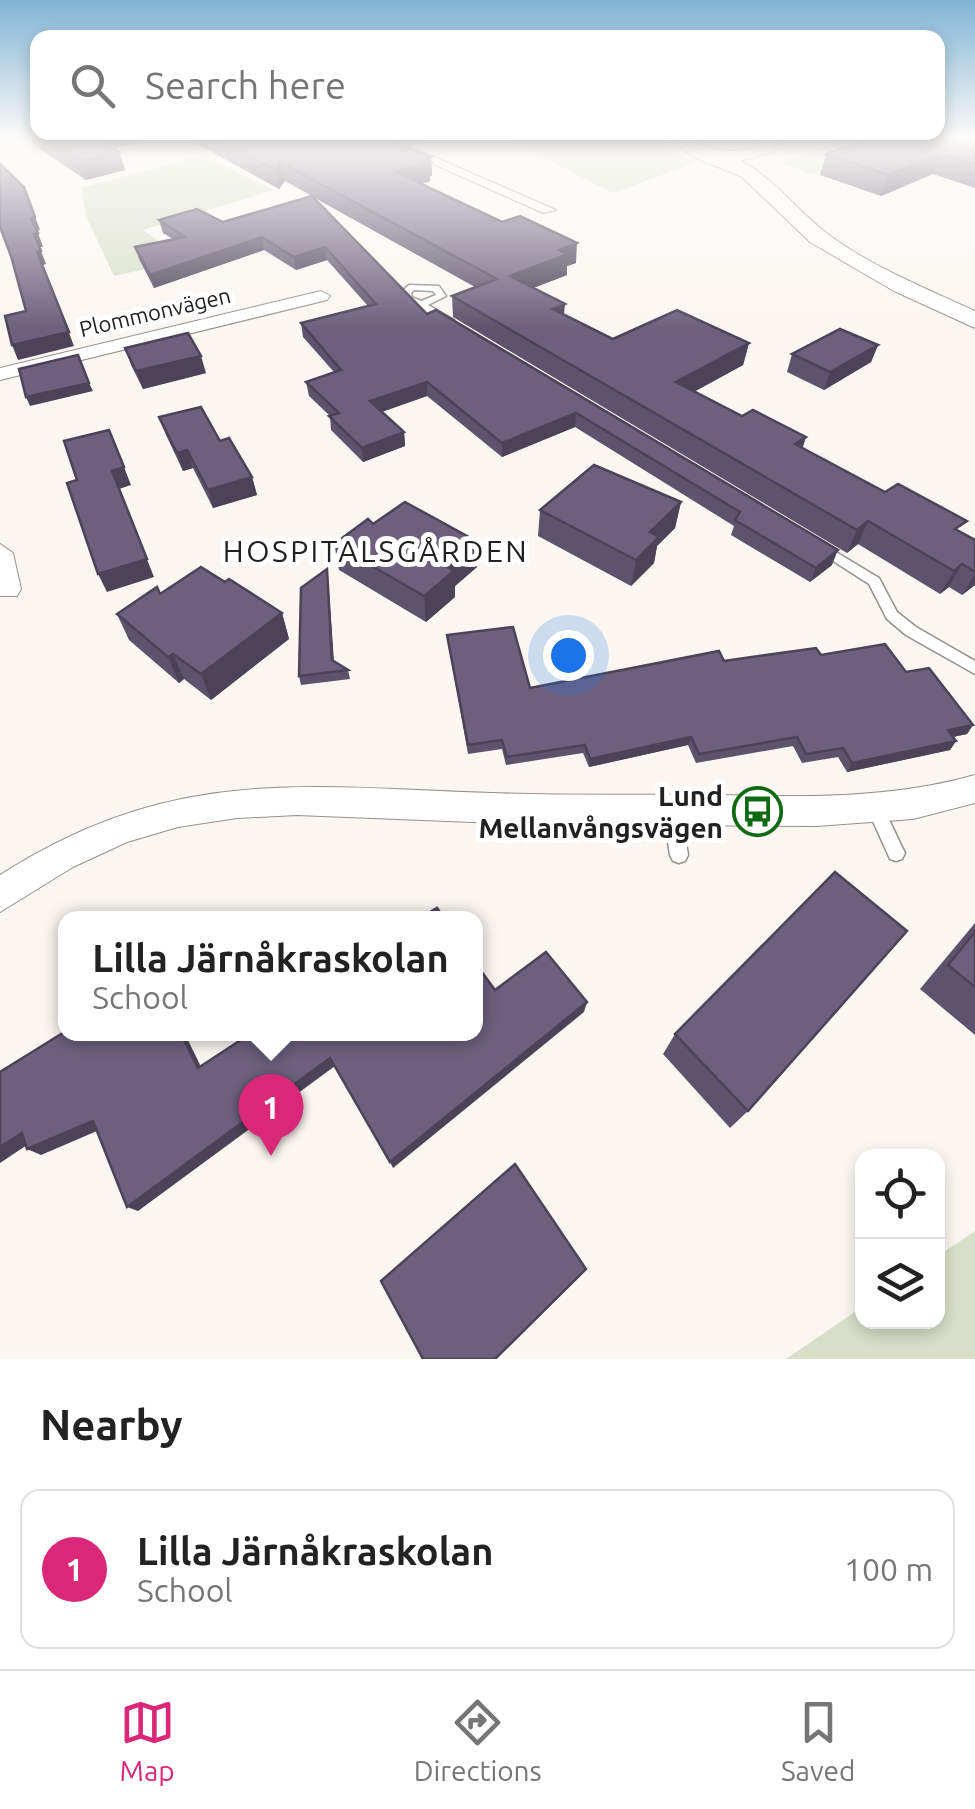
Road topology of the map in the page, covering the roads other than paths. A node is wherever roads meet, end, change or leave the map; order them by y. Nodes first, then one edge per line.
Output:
1 (531, 202) edge
2 (780, 202) edge
3 (797, 202) edge
4 (548, 210) dead end
5 (850, 254) junction
6 (321, 296) dead end
7 (423, 304) edge
8 (975, 320) edge
9 (468, 332) edge
10 (0, 374) edge
11 (811, 540) edge
12 (0, 553) edge
13 (6, 589) dead end
14 (975, 668) edge
15 (975, 789) edge
16 (875, 808) junction
17 (672, 810) junction
18 (896, 853) dead end
19 (679, 855) dead end
20 (0, 895) edge

1 - 4 street
2 - 5 main road
3 - 5 main road
5 - 8 main road
6 - 10 street, Plommonvägen
7 - 9 lane
11 - 14 lane
12 - 13 street
15 - 16 street
16 - 17 street
16 - 18 lane
17 - 19 lane
17 - 20 street

